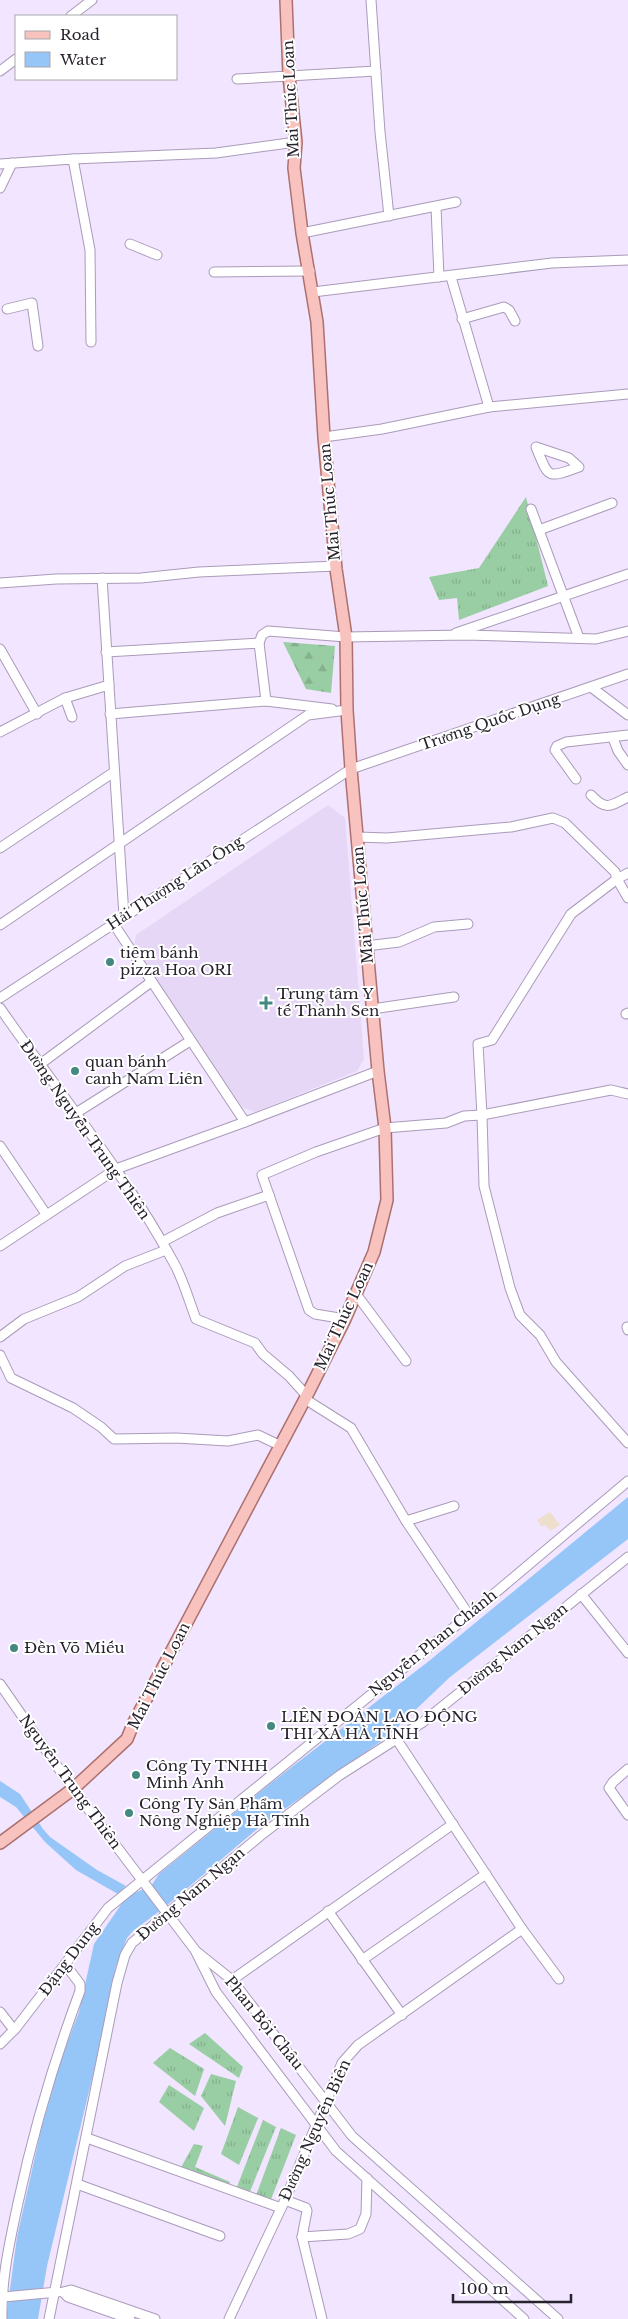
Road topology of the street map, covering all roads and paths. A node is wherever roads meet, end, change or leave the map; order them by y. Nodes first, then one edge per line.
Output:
1 (92, 0) edge
2 (286, 0) edge
3 (371, 0) edge
4 (72, 15) edge
5 (15, 60) edge
6 (0, 71) edge
7 (376, 71) junction
8 (289, 76) junction
9 (238, 79) dead end
10 (296, 142) junction
11 (73, 159) junction
12 (12, 163) junction
13 (0, 164) edge
14 (0, 188) edge
15 (456, 202) dead end
16 (436, 207) junction
17 (389, 216) junction
18 (302, 233) junction
19 (130, 244) dead end
20 (157, 255) dead end
21 (628, 260) edge
22 (310, 271) junction
23 (214, 272) dead end
24 (439, 277) junction
25 (451, 277) junction
26 (313, 292) junction
27 (7, 309) dead end
28 (462, 319) junction
29 (515, 321) dead end
30 (91, 342) dead end
31 (38, 346) dead end
32 (628, 394) edge
33 (489, 407) junction
34 (324, 437) junction
35 (579, 468) joint
36 (612, 503) dead end
37 (531, 509) dead end
38 (539, 530) junction
39 (336, 566) junction
40 (628, 574) edge
41 (102, 578) junction
42 (0, 583) edge
43 (564, 596) junction
44 (628, 631) edge
45 (346, 637) junction
46 (444, 637) junction
47 (579, 638) junction
48 (259, 643) junction
49 (0, 650) edge
50 (106, 652) junction
51 (628, 674) edge
52 (108, 685) junction
53 (591, 687) junction
54 (65, 698) junction
55 (266, 701) junction
56 (347, 710) junction
57 (37, 714) junction
58 (110, 714) junction
59 (628, 715) edge
60 (72, 716) dead end
61 (0, 732) edge
62 (628, 735) edge
63 (613, 738) junction
64 (628, 765) edge
65 (351, 769) junction
66 (114, 772) junction
67 (576, 779) dead end
68 (591, 795) dead end
69 (628, 797) edge
70 (357, 837) junction
71 (4, 841) edge
72 (119, 844) junction
73 (0, 848) edge
74 (628, 873) edge
75 (617, 879) junction
76 (628, 898) edge
77 (124, 916) junction
78 (113, 924) junction
79 (468, 924) dead end
80 (0, 925) edge
81 (366, 946) junction
82 (151, 982) junction
83 (454, 997) dead end
84 (0, 998) edge
85 (0, 1008) edge
86 (372, 1009) junction
87 (190, 1040) junction
88 (39, 1065) junction
89 (378, 1071) junction
90 (628, 1094) edge
91 (76, 1114) junction
92 (482, 1115) junction
93 (245, 1122) junction
94 (385, 1128) junction
95 (0, 1146) edge
96 (116, 1169) junction
97 (268, 1194) junction
98 (46, 1214) junction
99 (0, 1246) edge
100 (164, 1246) junction
101 (356, 1294) junction
102 (345, 1318) junction
103 (0, 1337) edge
104 (0, 1355) edge
105 (406, 1361) dead end
106 (306, 1398) junction
107 (628, 1443) edge
108 (279, 1445) junction
109 (628, 1481) edge
110 (454, 1506) dead end
111 (406, 1521) junction
112 (628, 1557) edge
113 (581, 1594) junction
114 (469, 1615) junction
115 (628, 1653) edge
116 (0, 1684) edge
117 (397, 1740) junction
118 (628, 1769) edge
119 (73, 1789) junction
120 (628, 1815) edge
121 (453, 1824) junction
122 (0, 1843) edge
123 (486, 1874) junction
124 (142, 1879) junction
125 (328, 1911) junction
126 (168, 1912) junction
127 (522, 1929) junction
128 (195, 1950) junction
129 (362, 1960) junction
130 (65, 1964) junction
131 (559, 1979) dead end
132 (232, 1980) junction
133 (0, 2012) edge
134 (402, 2015) junction
135 (14, 2030) junction
136 (0, 2044) edge
137 (325, 2101) junction
138 (316, 2124) junction
139 (87, 2138) junction
140 (367, 2178) junction
141 (77, 2184) junction
142 (283, 2204) junction
143 (220, 2236) dead end
144 (302, 2237) junction
145 (55, 2292) junction
146 (3, 2302) edge
147 (2, 2319) edge
148 (49, 2319) edge
149 (130, 2319) edge
150 (155, 2319) edge
151 (229, 2319) edge
152 (322, 2319) edge
153 (524, 2319) edge
154 (558, 2319) edge

1 - 4 street
2 - 8 main road, Mai Thúc Loan
3 - 7 street
5 - 6 street
7 - 8 street
7 - 17 street
8 - 9 street
8 - 10 main road, Mai Thúc Loan
10 - 11 street
10 - 18 main road, Mai Thúc Loan
11 - 12 street
11 - 30 street
12 - 13 street
12 - 14 street
15 - 16 street
16 - 17 street
16 - 24 street
17 - 18 street
18 - 22 main road, Mai Thúc Loan
19 - 20 street
21 - 25 street
22 - 23 street
22 - 26 main road, Mai Thúc Loan
24 - 25 street
24 - 26 street
25 - 28 street
26 - 34 main road, Mai Thúc Loan
27 - 31 street
28 - 29 street
28 - 33 street
32 - 33 street
33 - 34 street
34 - 39 main road, Mai Thúc Loan
35 - 35 street
36 - 38 street
37 - 38 street
38 - 43 street
39 - 41 street
39 - 45 main road, Mai Thúc Loan
40 - 43 street
41 - 42 street
41 - 50 street
43 - 46 street
43 - 47 street
44 - 47 street
45 - 46 street
45 - 48 street
45 - 56 main road, Mai Thúc Loan
46 - 47 street
48 - 50 street
48 - 55 street
49 - 57 street
50 - 52 street
51 - 53 street, Trương Quốc Dụng
52 - 54 street
52 - 58 street
53 - 59 street
53 - 65 street, Trương Quốc Dụng
54 - 57 street
54 - 60 street
55 - 56 street
55 - 58 street
56 - 65 main road, Mai Thúc Loan
56 - 72 street
57 - 61 street
58 - 66 street
62 - 63 street
63 - 64 street
63 - 67 street
65 - 70 main road, Mai Thúc Loan
65 - 77 street, Hải Thượng Lãn Ông
66 - 71 street
66 - 72 street
68 - 69 street
70 - 75 street
70 - 81 main road, Mai Thúc Loan
71 - 73 street
72 - 77 street
72 - 80 street
74 - 75 street
75 - 76 street
75 - 92 street
77 - 78 street, Hải Thượng Lãn Ông
78 - 82 street
78 - 84 street, Hải Thượng Lãn Ông
79 - 81 street
81 - 86 main road, Mai Thúc Loan
82 - 87 street
82 - 88 street
83 - 86 street
85 - 88 street, Đường Nguyễn Trung Thiên
86 - 89 main road, Mai Thúc Loan
87 - 91 street
87 - 93 street
88 - 91 street, Đường Nguyễn Trung Thiên
89 - 93 street
89 - 94 main road, Mai Thúc Loan
90 - 92 street
91 - 96 street, Đường Nguyễn Trung Thiên
92 - 94 street
92 - 107 street
93 - 96 street
94 - 97 street
94 - 101 main road, Mai Thúc Loan
95 - 98 street
96 - 98 street
96 - 100 street, Đường Nguyễn Trung Thiên
97 - 100 street
97 - 102 street
98 - 99 street
100 - 103 street
100 - 106 street, Đường Nguyễn Trung Thiên
101 - 102 main road, Mai Thúc Loan
101 - 105 street
102 - 106 main road, Mai Thúc Loan
104 - 108 street
106 - 108 main road, Mai Thúc Loan
106 - 111 street, Đường Nguyễn Trung Thiên
108 - 119 main road, Mai Thúc Loan
109 - 114 street, Nguyễn Phan Chánh
110 - 111 street
111 - 114 street, Đường Nguyễn Trung Thiên
112 - 113 street, Đường Nam Ngạn
113 - 115 street
113 - 117 street, Đường Nam Ngạn
114 - 124 street, Nguyễn Phan Chánh
116 - 119 street, Nguyễn Trung Thiên
117 - 121 street
117 - 126 street, Đường Nam Ngạn
118 - 120 street
119 - 122 main road, Mai Thúc Loan
119 - 124 street, Nguyễn Trung Thiên
121 - 123 street
121 - 125 street
123 - 127 street
123 - 129 street
124 - 126 street, Nguyễn Trung Thiên
124 - 130 street, Đặng Dung
125 - 129 street
125 - 132 street
126 - 128 street, Nguyễn Trung Thiên
126 - 139 street, Đường Nam Ngạn
127 - 131 street
127 - 134 street, Đường Nguyễn Biên
128 - 132 street, Phan Bội Châu
128 - 138 street, Phan Bội Châu
129 - 134 street
130 - 135 street, Đặng Dung
130 - 146 street
132 - 137 street, Phan Bội Châu
133 - 135 street
134 - 137 street, Đường Nguyễn Biên
135 - 136 street, Đặng Dung
137 - 138 street, Đường Nguyễn Biên
137 - 154 street, Phan Bội Châu
138 - 140 street, Phan Bội Châu
138 - 142 street, Đường Nguyễn Biên
139 - 141 street, Đường Nam Ngạn
139 - 142 street
140 - 144 street
140 - 153 street, Phan Bội Châu
141 - 143 street
141 - 145 street, Đường Nam Ngạn
142 - 144 street
142 - 151 street, Đường Nguyễn Biên
144 - 152 street
145 - 146 street
145 - 148 street, Đường Nam Ngạn
145 - 149 street
145 - 150 street
146 - 147 street

